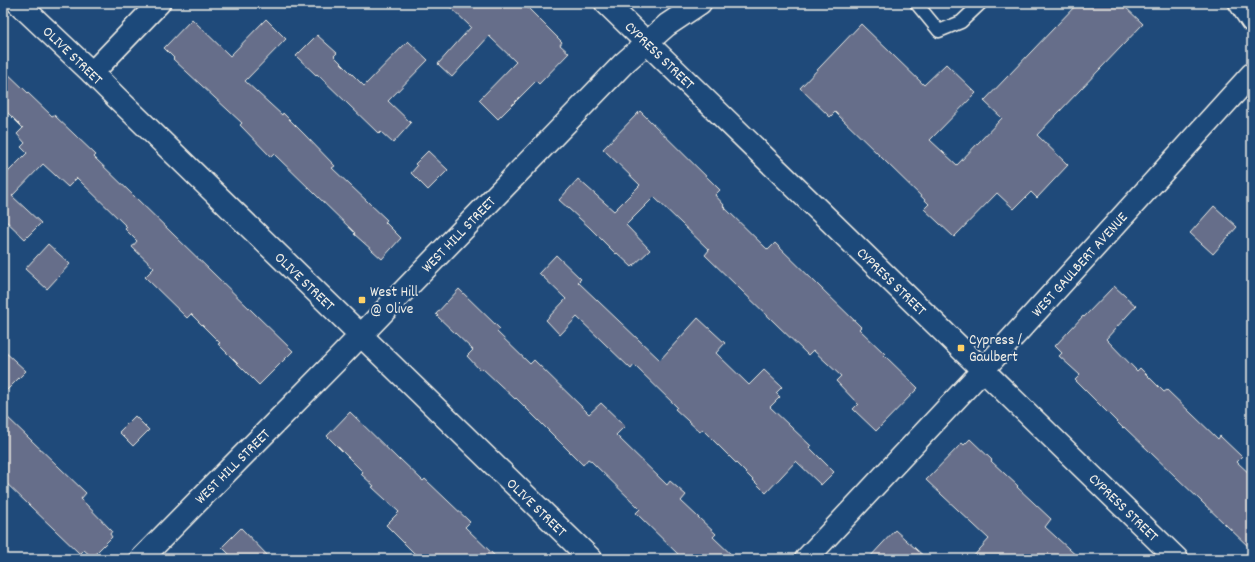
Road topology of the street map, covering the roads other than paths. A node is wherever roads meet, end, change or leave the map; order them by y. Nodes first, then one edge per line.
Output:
1 (18, 3) edge
2 (159, 3) edge
3 (606, 3) edge
4 (700, 3) edge
5 (916, 3) edge
6 (981, 3) edge
7 (1240, 3) edge
8 (1252, 21) edge
9 (647, 43) junction
10 (92, 73) junction
11 (1252, 74) edge
12 (360, 335) junction
13 (983, 370) junction
14 (141, 559) edge
15 (591, 559) edge
16 (806, 559) edge
17 (1177, 559) edge

1 - 10 street, OLIVE STREET
2 - 10 street
3 - 9 street, CYPRESS STREET
4 - 9 street, WEST HILL STREET
5 - 6 lane
7 - 8 street
9 - 12 street, WEST HILL STREET
9 - 13 street, CYPRESS STREET
10 - 12 street, OLIVE STREET
11 - 13 street, WEST GAULBERT AVENUE
12 - 14 street, WEST HILL STREET
12 - 15 street, OLIVE STREET
13 - 16 street, WEST GAULBERT AVENUE
13 - 17 street, CYPRESS STREET

